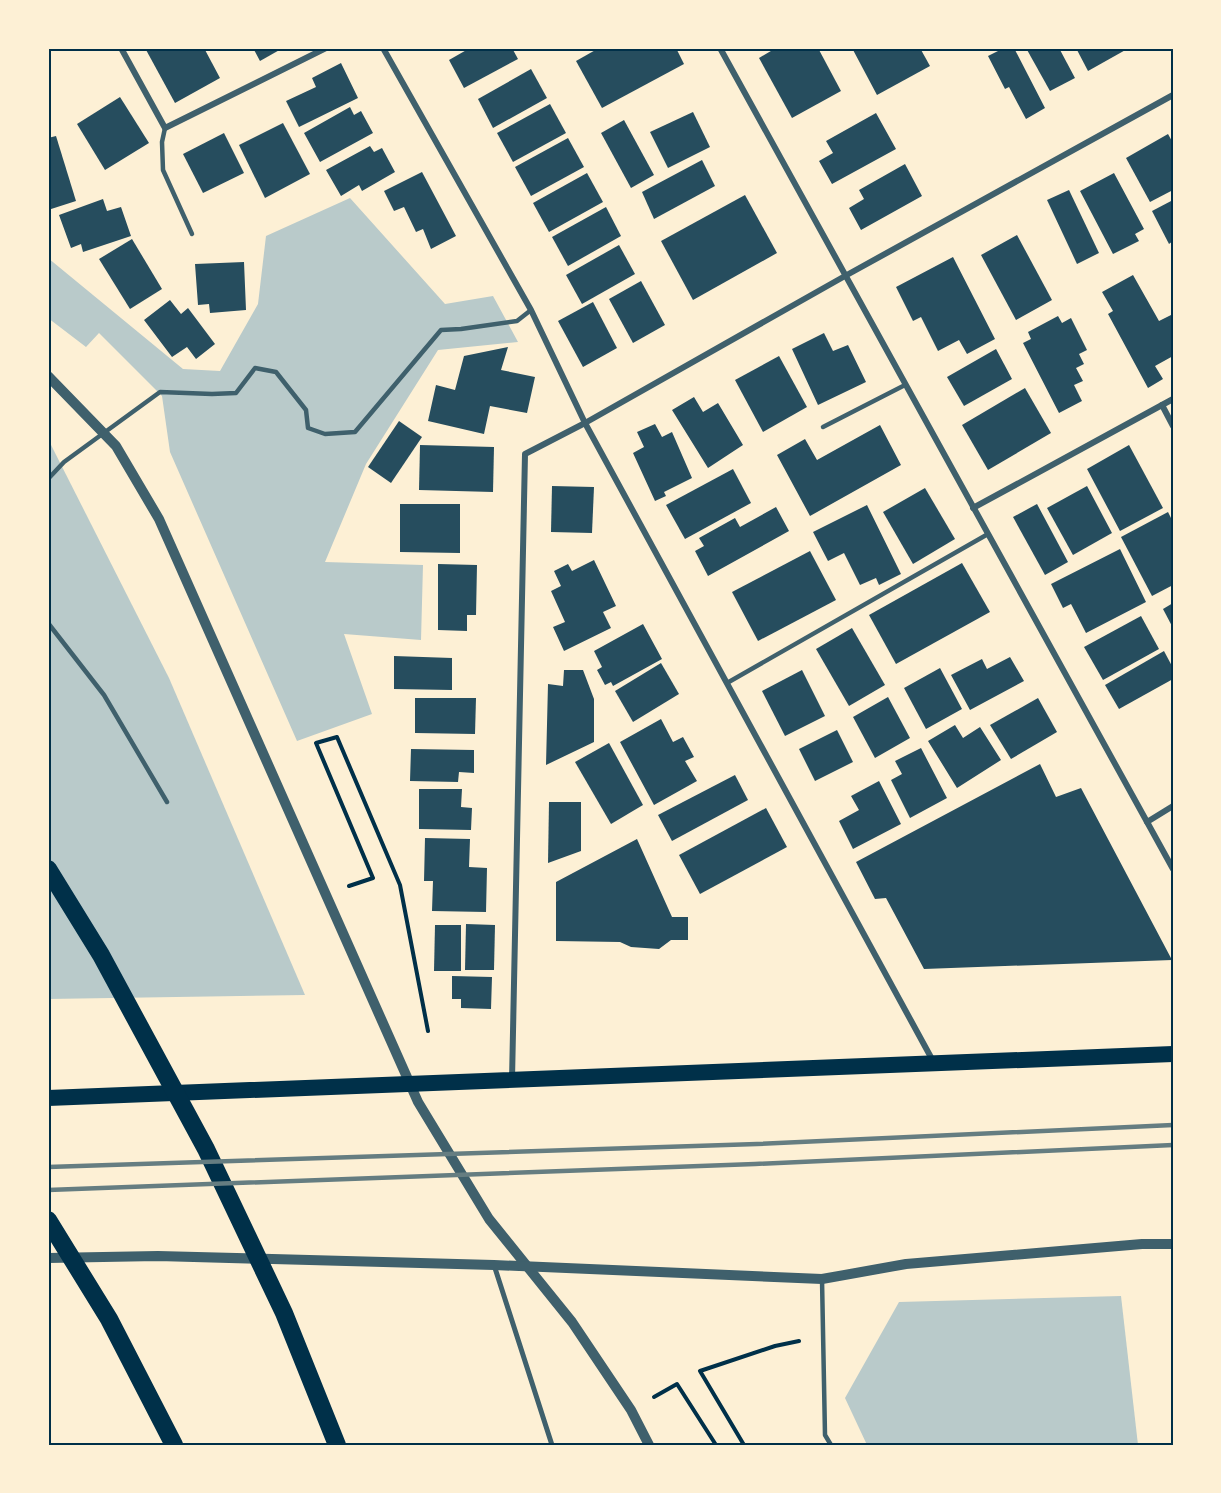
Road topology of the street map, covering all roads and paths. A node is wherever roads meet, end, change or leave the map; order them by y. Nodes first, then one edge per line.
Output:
1 (121, 48) edge
2 (326, 48) edge
3 (384, 48) edge
4 (720, 48) edge
5 (1173, 95) edge
6 (165, 128) junction
7 (192, 234) dead end
8 (845, 276) junction
9 (531, 310) junction
10 (48, 376) edge
11 (905, 385) junction
12 (1173, 399) edge
13 (1162, 405) junction
14 (585, 423) junction
15 (1173, 426) edge
16 (823, 427) dead end
17 (48, 478) edge
18 (973, 508) junction
19 (988, 534) junction
20 (48, 623) edge
21 (727, 683) junction
22 (167, 802) dead end
23 (1173, 806) edge
24 (1147, 822) junction
25 (48, 869) edge
26 (1173, 869) edge
27 (326, 894) junction
28 (428, 1031) dead end
29 (1173, 1054) edge
30 (934, 1064) junction
31 (512, 1080) junction
32 (48, 1098) edge
33 (48, 1220) edge
34 (1173, 1244) edge
35 (48, 1258) edge
36 (494, 1265) junction
37 (822, 1279) junction
38 (823, 1336) junction
39 (631, 1410) junction
40 (174, 1445) edge
41 (338, 1445) edge
42 (552, 1445) edge
43 (649, 1445) edge
44 (716, 1445) edge
45 (744, 1445) edge
46 (831, 1445) edge

1 - 6 street
2 - 6 street
3 - 9 street
4 - 8 street
5 - 8 street
6 - 7 lane
8 - 11 street
8 - 14 street
9 - 14 street
9 - 17 lane
10 - 27 street
11 - 16 lane
11 - 18 street
12 - 13 street
13 - 15 street
13 - 18 street
14 - 21 street
14 - 31 street
18 - 19 street
19 - 21 lane
19 - 24 street
20 - 22 lane
21 - 30 street
23 - 24 street
24 - 26 street
25 - 41 highway
27 - 28 path
27 - 39 street
29 - 30 highway
30 - 31 highway
31 - 32 highway
33 - 40 highway
34 - 37 street
35 - 36 street
36 - 37 street
36 - 42 street
37 - 38 lane
38 - 45 path
38 - 46 lane
39 - 43 street
39 - 44 path

